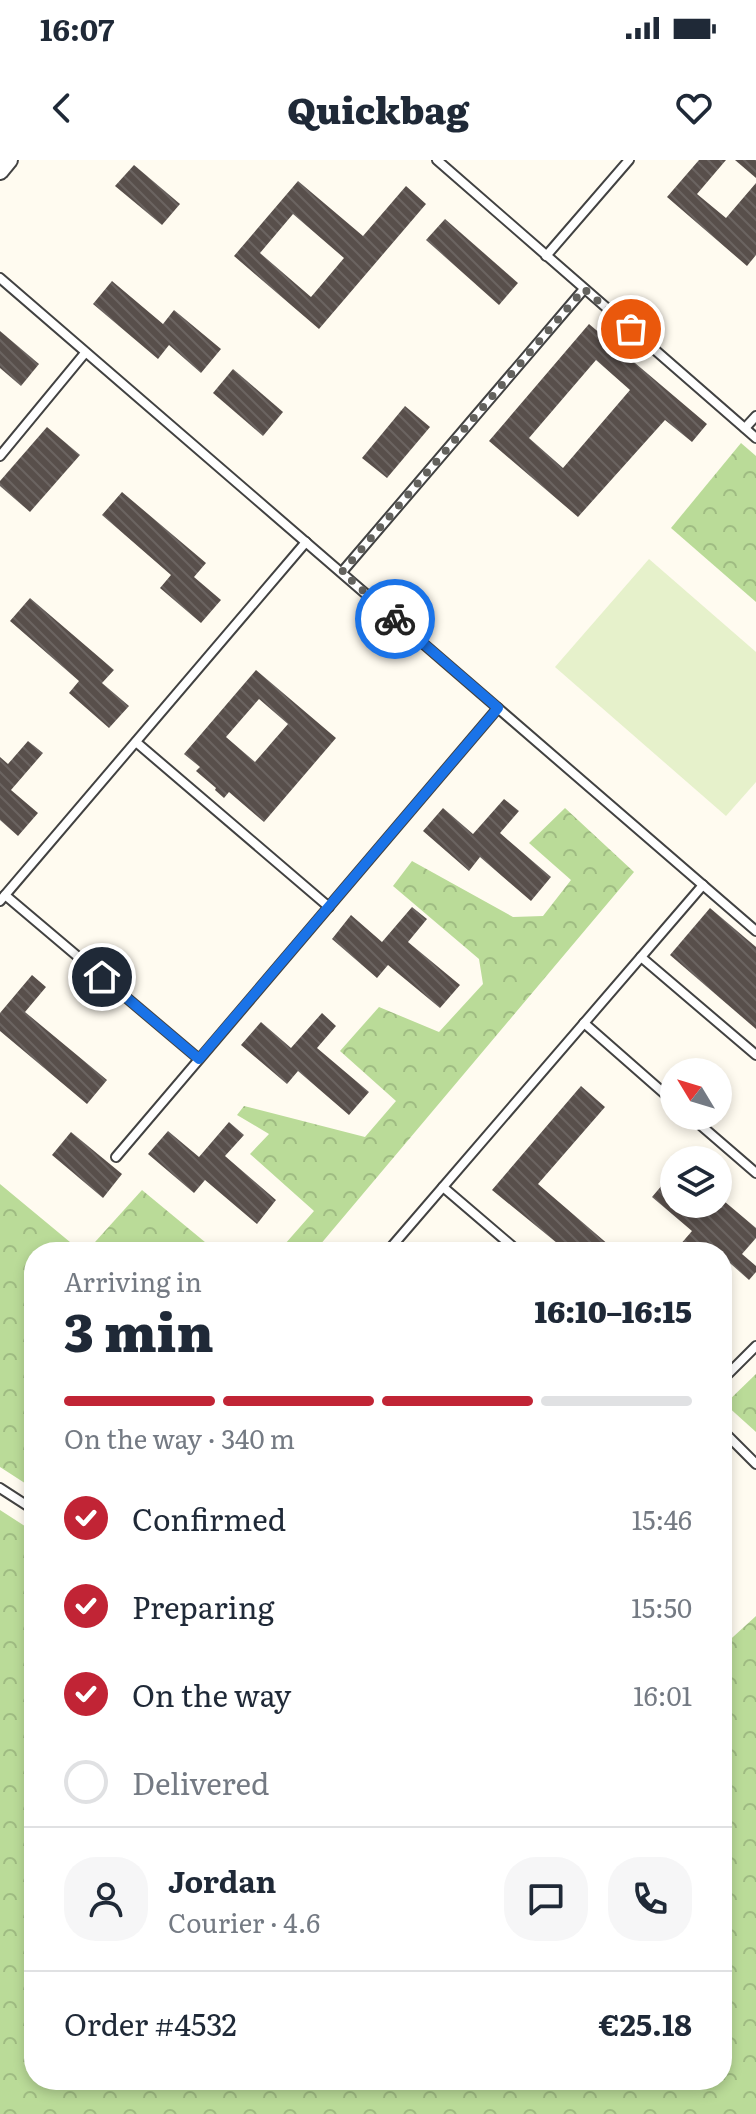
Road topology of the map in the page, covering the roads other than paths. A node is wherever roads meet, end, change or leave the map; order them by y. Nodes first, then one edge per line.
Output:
1 (9, 160) edge
2 (437, 160) edge
3 (629, 160) edge
4 (0, 171) edge
5 (546, 256) junction
6 (0, 278) edge
7 (584, 289) junction
8 (85, 353) junction
9 (756, 416) edge
10 (745, 428) junction
11 (756, 438) edge
12 (0, 456) edge
13 (306, 542) junction
14 (342, 572) junction
15 (498, 708) junction
16 (136, 742) junction
17 (703, 885) junction
18 (3, 898) edge
19 (329, 907) junction
20 (756, 931) edge
21 (641, 957) junction
22 (584, 1023) junction
23 (756, 1055) edge
24 (199, 1059) junction
25 (660, 1090) edge
26 (706, 1130) edge
27 (116, 1157) dead end
28 (756, 1173) edge
29 (443, 1187) junction
30 (396, 1242) edge
31 (507, 1242) edge
32 (756, 1346) edge
33 (732, 1370) edge
34 (732, 1440) edge
35 (756, 1464) edge
36 (0, 1488) edge
37 (24, 1504) edge

1 - 4 street
2 - 5 lane
3 - 5 lane
5 - 7 lane
6 - 8 lane
7 - 10 lane
7 - 14 lane
8 - 12 lane
8 - 13 lane
9 - 10 lane
10 - 11 lane
13 - 14 lane
13 - 16 lane
14 - 15 lane
15 - 17 lane
15 - 19 lane
16 - 18 lane
16 - 19 lane
17 - 20 lane
17 - 21 lane
18 - 24 lane
19 - 24 lane
21 - 22 lane
21 - 23 lane
22 - 25 lane
22 - 29 lane
24 - 27 lane
26 - 28 lane
29 - 30 lane
29 - 31 lane
32 - 33 lane
34 - 35 lane
36 - 37 lane

